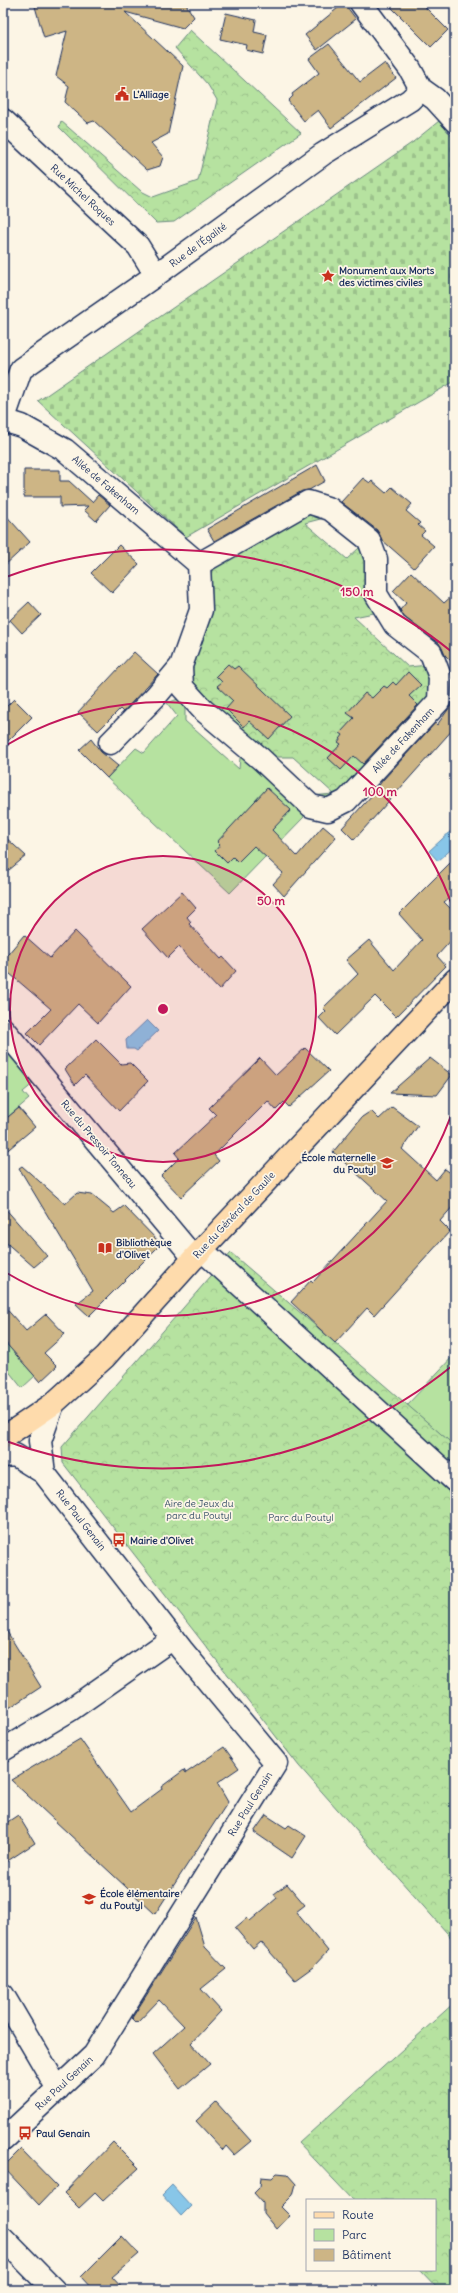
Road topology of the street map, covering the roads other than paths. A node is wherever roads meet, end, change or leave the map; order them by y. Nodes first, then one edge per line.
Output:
1 (361, 3) edge
2 (421, 89) junction
3 (3, 120) edge
4 (455, 121) edge
5 (156, 275) junction
6 (3, 421) edge
7 (200, 564) junction
8 (181, 666) junction
9 (110, 743) dead end
10 (455, 980) edge
11 (3, 1029) edge
12 (198, 1254) junction
13 (53, 1404) junction
14 (3, 1438) edge
15 (3, 1456) edge
16 (44, 1473) junction
17 (455, 1481) edge
18 (173, 1638) junction
19 (3, 1750) edge
20 (3, 1995) edge
21 (58, 2089) junction
22 (3, 2140) edge
23 (3, 2238) edge
24 (54, 2290) edge

1 - 2 street
2 - 4 street
2 - 5 street, Rue de l'Égalité
3 - 5 street, Rue Michel Roques
5 - 6 street, Rue de l'Égalité
6 - 7 street, Allée de Fakenham
7 - 8 street, Allée de Fakenham
7 - 8 street, Allée de Fakenham
8 - 9 street, Allée de Fakenham
10 - 12 main road, Rue du Général de Gaulle
11 - 12 street, Rue du Pressoir Tonneau
12 - 13 main road, Rue du Général de Gaulle
12 - 17 street, Rue du Pressoir Tonneau
13 - 14 main road, Rue du Général de Gaulle
13 - 16 street
15 - 16 street, Rue Paul Genain
16 - 18 street, Rue Paul Genain
18 - 19 street
18 - 21 street, Rue Paul Genain
20 - 21 street
21 - 22 street, Rue Paul Genain
23 - 24 street

